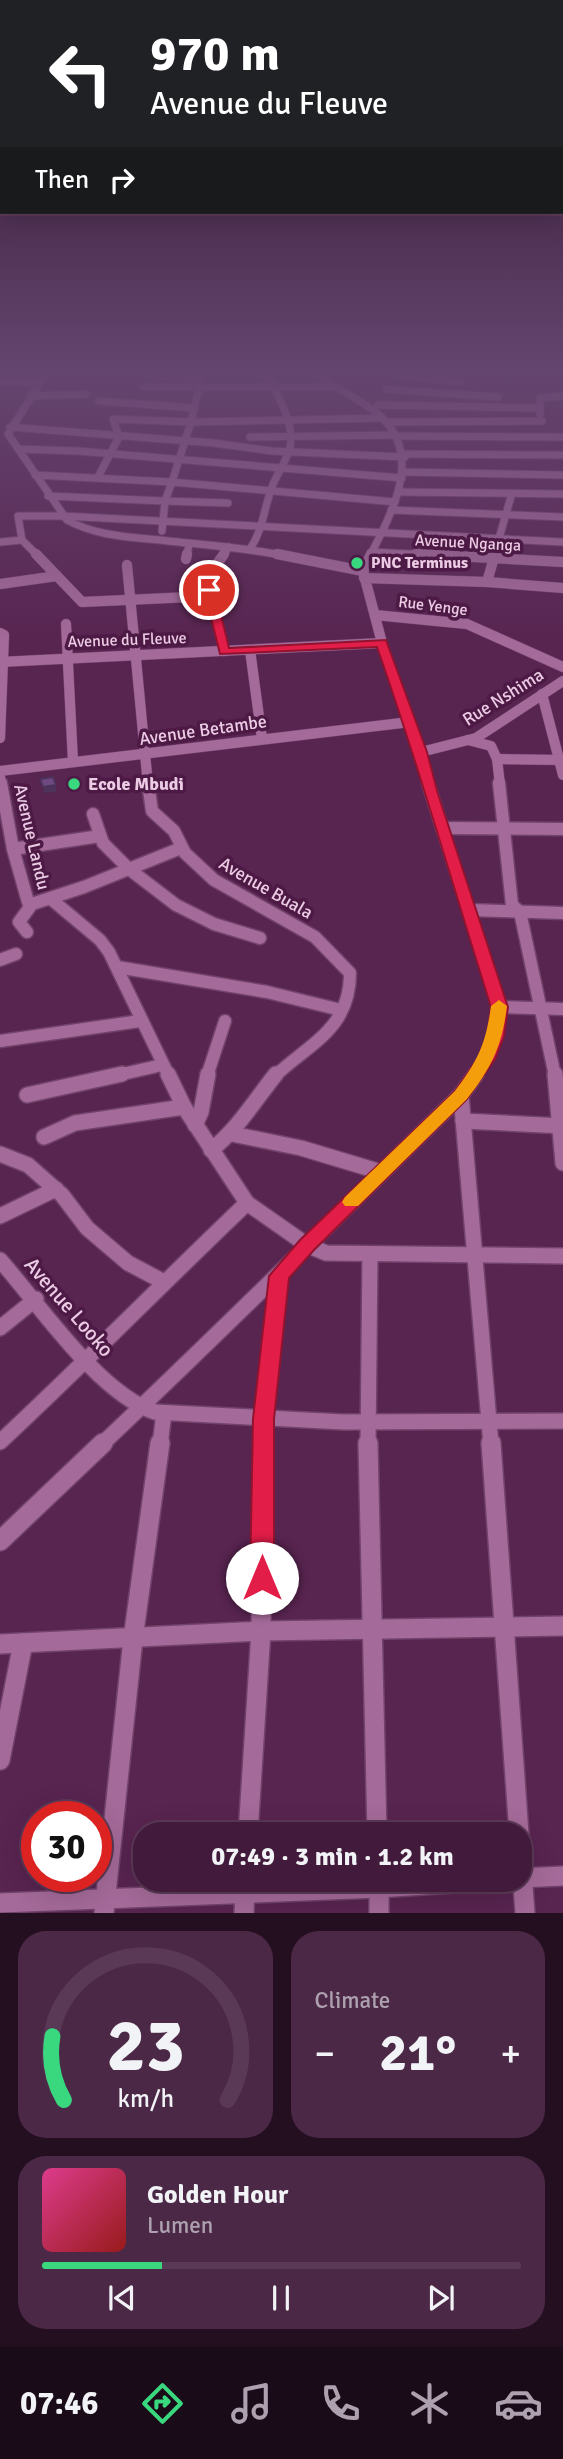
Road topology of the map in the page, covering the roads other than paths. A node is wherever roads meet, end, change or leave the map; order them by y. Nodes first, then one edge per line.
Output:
1 (28, 464) edge
2 (105, 464) edge
3 (177, 464) edge
4 (220, 464) edge
5 (283, 464) edge
6 (403, 464) edge
7 (505, 464) edge
8 (281, 469) junction
9 (508, 473) junction
10 (35, 475) junction
11 (402, 475) junction
12 (563, 475) edge
13 (98, 477) junction
14 (172, 482) junction
15 (271, 490) junction
16 (399, 492) junction
17 (512, 493) junction
18 (563, 495) edge
19 (48, 496) junction
20 (165, 501) junction
21 (228, 503) dead end
22 (393, 506) junction
23 (507, 514) junction
24 (63, 516) junction
25 (563, 517) edge
26 (162, 523) junction
27 (261, 528) junction
28 (379, 534) junction
29 (501, 539) junction
30 (22, 540) junction
31 (162, 541) junction
32 (0, 542) edge
33 (563, 542) edge
34 (189, 544) junction
35 (229, 547) junction
36 (250, 549) junction
37 (372, 552) junction
38 (495, 558) junction
39 (186, 559) dead end
40 (563, 562) edge
41 (127, 565) dead end
42 (364, 574) junction
43 (57, 576) junction
44 (487, 582) junction
45 (0, 584) edge
46 (563, 588) edge
47 (212, 596) junction
48 (131, 600) junction
49 (375, 615) junction
50 (66, 624) dead end
51 (1, 633) edge
52 (382, 643) junction
53 (250, 650) junction
54 (224, 652) junction
55 (136, 656) junction
56 (65, 659) junction
57 (1, 662) edge
58 (563, 667) edge
59 (563, 681) edge
60 (543, 693) junction
61 (563, 693) edge
62 (410, 722) junction
63 (0, 737) edge
64 (262, 739) junction
65 (468, 740) junction
66 (421, 752) junction
67 (144, 756) junction
68 (497, 759) junction
69 (561, 760) edge
70 (73, 762) junction
71 (0, 771) edge
72 (563, 775) edge
73 (0, 777) edge
74 (93, 814) dead end
75 (4, 819) edge
76 (502, 827) junction
77 (442, 828) junction
78 (563, 830) edge
79 (100, 836) junction
80 (181, 848) junction
81 (13, 849) junction
82 (129, 869) junction
83 (51, 900) junction
84 (32, 904) junction
85 (469, 910) junction
86 (520, 912) junction
87 (563, 913) edge
88 (27, 932) dead end
89 (260, 938) dead end
90 (16, 954) dead end
91 (0, 960) edge
92 (117, 967) junction
93 (499, 1007) junction
94 (541, 1009) junction
95 (563, 1009) edge
96 (341, 1010) junction
97 (140, 1021) junction
98 (225, 1021) dead end
99 (0, 1041) edge
100 (162, 1065) junction
101 (27, 1095) dead end
102 (461, 1095) junction
103 (184, 1107) junction
104 (463, 1121) junction
105 (195, 1125) junction
106 (561, 1126) edge
107 (232, 1134) junction
108 (44, 1137) dead end
109 (211, 1150) junction
110 (0, 1154) edge
111 (563, 1163) edge
112 (381, 1172) junction
113 (56, 1189) junction
114 (247, 1203) junction
115 (0, 1216) edge
116 (307, 1245) junction
117 (370, 1254) junction
118 (475, 1254) junction
119 (563, 1256) edge
120 (0, 1260) edge
121 (279, 1276) junction
122 (164, 1282) junction
123 (36, 1299) junction
124 (0, 1328) edge
125 (86, 1363) junction
126 (141, 1406) junction
127 (163, 1413) junction
128 (264, 1419) junction
129 (367, 1420) junction
130 (563, 1420) edge
131 (489, 1422) junction
132 (0, 1442) edge
133 (0, 1541) edge
134 (563, 1626) edge
135 (504, 1628) junction
136 (371, 1629) junction
137 (261, 1631) junction
138 (133, 1639) junction
139 (23, 1643) junction
140 (0, 1644) edge
141 (0, 1760) edge
142 (249, 1822) edge
143 (377, 1822) edge
144 (518, 1822) edge
145 (563, 1876) edge
146 (532, 1877) edge
147 (281, 1892) edge
148 (379, 1892) edge
149 (523, 1892) edge
150 (244, 1895) edge
151 (0, 1903) edge
152 (105, 1905) edge
153 (379, 1913) edge
154 (525, 1913) edge

1 - 10 street
2 - 13 street
3 - 14 street
4 - 8 street
5 - 8 street
6 - 11 street
7 - 9 street
8 - 11 street
8 - 15 street
9 - 11 street
9 - 12 street
10 - 13 street
10 - 19 street
11 - 16 street
13 - 14 street
14 - 15 street
14 - 20 street
15 - 22 street
15 - 27 street
16 - 17 street
16 - 22 street
17 - 18 street
17 - 23 street
19 - 20 street
19 - 24 street
20 - 21 street
20 - 26 street
22 - 23 street
22 - 28 street
23 - 25 street
23 - 29 street
24 - 26 street
24 - 30 street
24 - 31 street
26 - 27 street
26 - 31 street
27 - 28 street
27 - 36 street
28 - 29 street
28 - 37 street
29 - 33 street
29 - 38 street
30 - 32 street
30 - 43 street
31 - 34 street
34 - 35 street
34 - 39 street
35 - 36 street
35 - 47 street
36 - 42 street
37 - 38 street, Avenue Nganga
37 - 42 street
38 - 40 street, Avenue Nganga
38 - 44 street
41 - 48 street, Avenue Buala
42 - 44 street
42 - 49 street
43 - 45 street
43 - 48 street
44 - 46 street
47 - 48 street
47 - 54 street
48 - 55 street, Avenue Buala
49 - 52 street
49 - 58 street, Rue Yenge
50 - 56 street
51 - 57 street
52 - 53 street, Avenue du Fleuve
52 - 62 street
53 - 54 street, Avenue du Fleuve
53 - 64 street
54 - 55 street, Avenue du Fleuve
55 - 56 street, Avenue du Fleuve
55 - 67 street, Avenue Buala
56 - 57 street, Avenue du Fleuve
56 - 70 street
57 - 63 street
59 - 60 street, Rue Nshima
60 - 61 street
60 - 65 street, Rue Nshima
60 - 69 street
62 - 64 street, Avenue Betambe
62 - 66 street
64 - 67 street, Avenue Betambe
65 - 66 street, Rue Nshima
65 - 68 street
66 - 77 street
67 - 70 street, Avenue Betambe
67 - 80 street, Avenue Buala
68 - 69 street
68 - 76 street
69 - 72 street
70 - 71 street, Avenue Betambe
73 - 75 street, Avenue Landu
74 - 79 street
75 - 81 street, Avenue Landu
76 - 77 street
76 - 78 street
76 - 86 street
77 - 85 street
79 - 81 street
79 - 82 street
80 - 82 street
80 - 96 street, Avenue Buala
81 - 84 street, Avenue Landu
82 - 83 street
82 - 89 street
83 - 84 street
83 - 92 street
84 - 88 street
85 - 86 street
85 - 93 street
86 - 87 street
86 - 94 street
90 - 91 street
92 - 96 street
92 - 97 street
93 - 94 street
93 - 102 street
94 - 95 street
94 - 106 street
96 - 107 street, Avenue Buala
97 - 99 street
97 - 100 street
98 - 105 street
100 - 101 street
100 - 103 street
102 - 104 street
102 - 112 street
103 - 105 street
103 - 108 street
104 - 106 street
104 - 118 street
105 - 109 street
106 - 111 street
107 - 109 street, Avenue Buala
107 - 112 street
109 - 114 street
110 - 113 street
112 - 116 street
113 - 115 street
113 - 122 street
114 - 116 street
114 - 122 street
116 - 117 street
116 - 121 street
117 - 118 street
117 - 129 street
118 - 119 street
118 - 131 street
120 - 123 street, Avenue Looko
121 - 126 street
121 - 128 street
122 - 125 street
123 - 124 street
123 - 125 street, Avenue Looko
125 - 126 street, Avenue Looko
125 - 132 street
126 - 127 street
126 - 133 street
127 - 128 street
127 - 138 street
128 - 129 street
128 - 137 street
129 - 131 street
129 - 136 street
130 - 131 street
131 - 135 street
134 - 135 street
135 - 136 street
135 - 144 street
136 - 137 street
136 - 143 street
137 - 138 street
137 - 142 street
138 - 139 street
138 - 152 street
139 - 140 street
139 - 141 street
145 - 146 street
147 - 150 street
148 - 153 street
149 - 154 street
150 - 152 street
151 - 152 street

